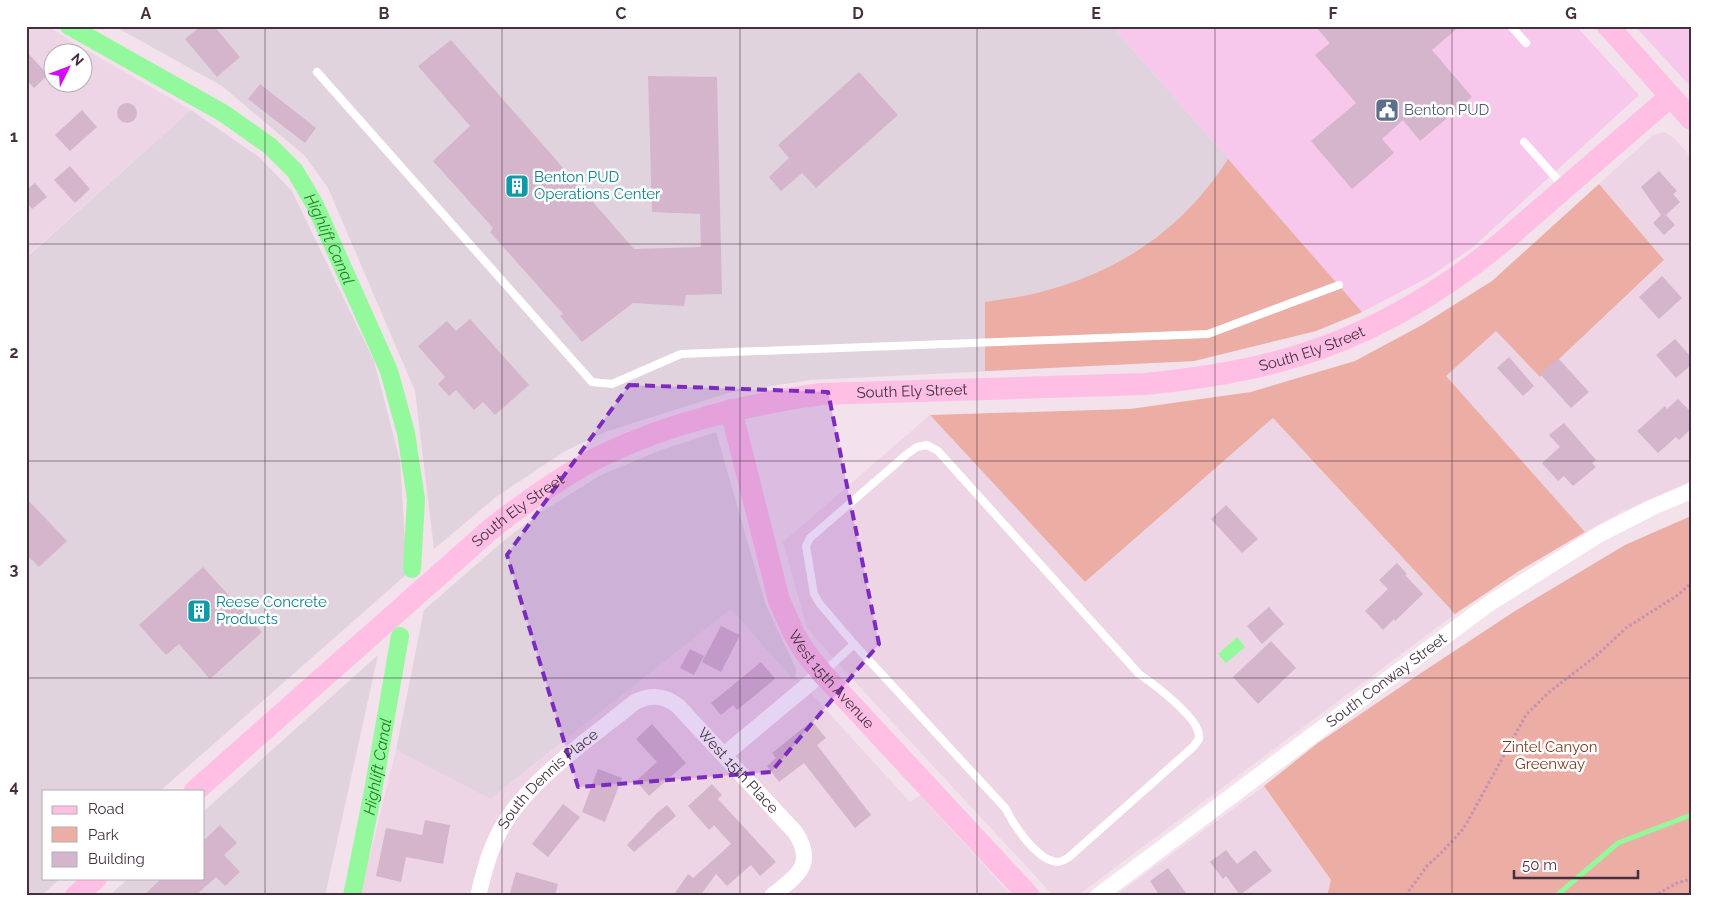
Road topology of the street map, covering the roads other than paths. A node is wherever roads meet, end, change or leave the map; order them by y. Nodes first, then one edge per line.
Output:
1 (1511, 26) edge
2 (1608, 26) edge
3 (1526, 43) dead end
4 (317, 72) dead end
5 (1671, 96) junction
6 (1691, 119) edge
7 (1524, 142) dead end
8 (1565, 188) junction
9 (1339, 284) dead end
10 (731, 410) junction
11 (1691, 491) edge
12 (854, 644) junction
13 (822, 673) junction
14 (656, 696) joint
15 (724, 756) junction
16 (196, 790) edge
17 (94, 880) edge
18 (76, 896) edge
19 (478, 896) edge
20 (772, 896) edge
21 (1029, 896) edge
22 (1098, 896) edge

1 - 3 lane
2 - 5 street
4 - 9 lane
5 - 6 street
5 - 8 street, South Ely Street
7 - 8 lane
8 - 10 street, South Ely Street
10 - 13 street, West 15th Avenue
10 - 16 street, South Ely Street
11 - 22 street, South Conway Street
12 - 12 lane
12 - 13 lane
13 - 15 street
13 - 21 street, West 15th Avenue
14 - 15 street, West 15th Place
14 - 19 street, South Dennis Place
15 - 20 street, West 15th Place
17 - 18 street

